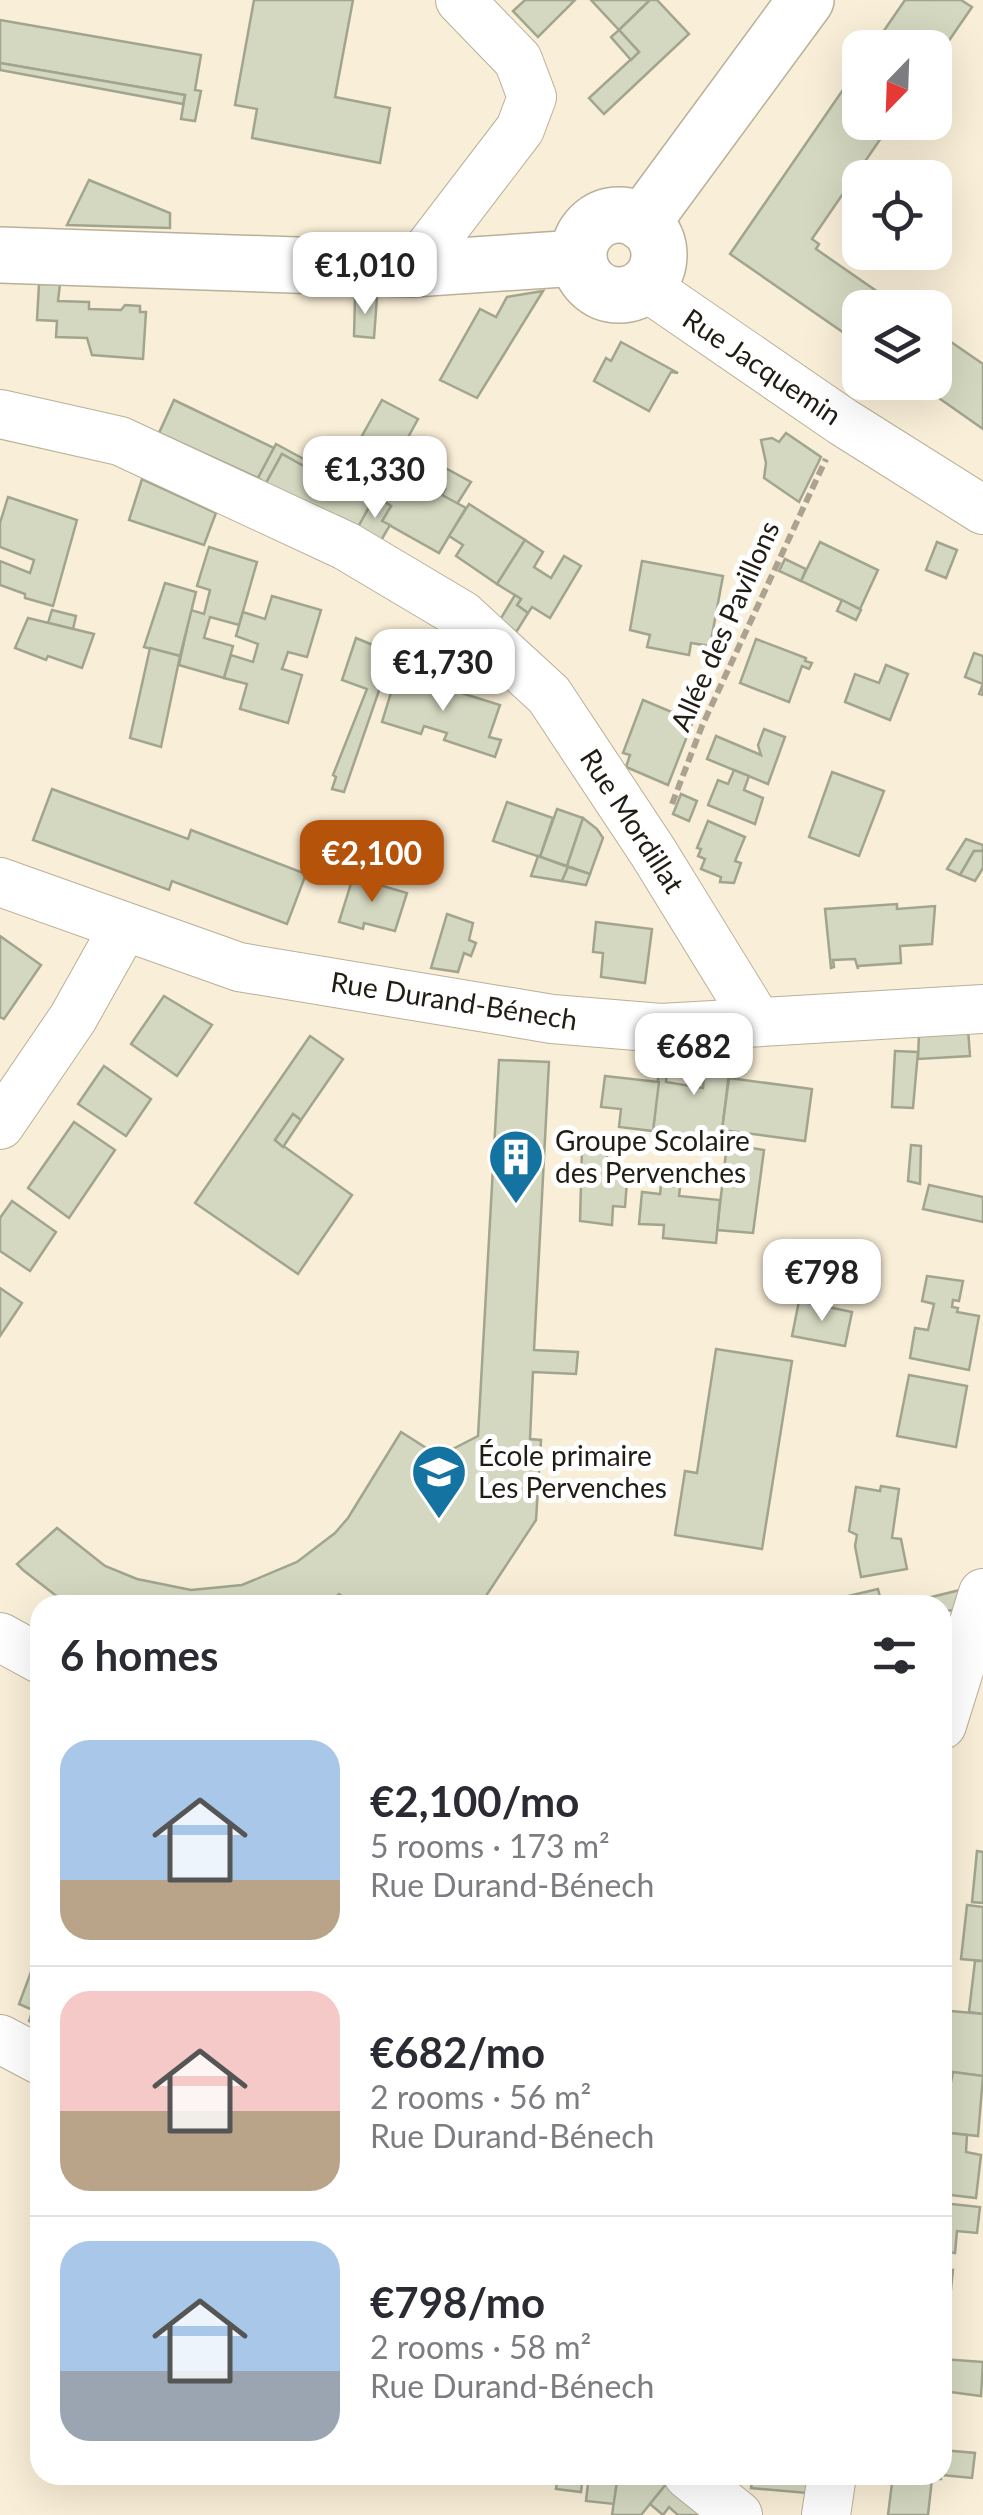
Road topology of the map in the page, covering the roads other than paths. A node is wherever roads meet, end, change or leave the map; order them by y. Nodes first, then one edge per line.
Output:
1 (460, 0) edge
2 (806, 0) edge
3 (642, 223) junction
4 (0, 255) edge
5 (578, 258) junction
6 (413, 269) junction
7 (645, 286) junction
8 (0, 414) edge
9 (983, 510) edge
10 (0, 882) edge
11 (124, 927) junction
12 (983, 1008) edge
13 (756, 1021) junction
14 (0, 1124) edge
15 (983, 1593) edge
16 (0, 1637) edge
17 (30, 1654) edge
18 (952, 1691) edge
19 (0, 2039) edge
20 (30, 2055) edge
21 (700, 2485) edge
22 (830, 2485) edge
23 (738, 2515) edge
24 (826, 2515) edge

1 - 6 street
2 - 3 street
3 - 5 street
3 - 7 street
4 - 6 street
5 - 6 street
5 - 7 street
7 - 9 street, Rue Jacquemin
8 - 13 street, Rue Mordillat
10 - 11 street, Rue Durand-Bénech
11 - 13 street, Rue Durand-Bénech
11 - 14 street
12 - 13 street, Rue Durand-Bénech
15 - 18 street
16 - 17 street
19 - 20 street
21 - 23 street
22 - 24 street

